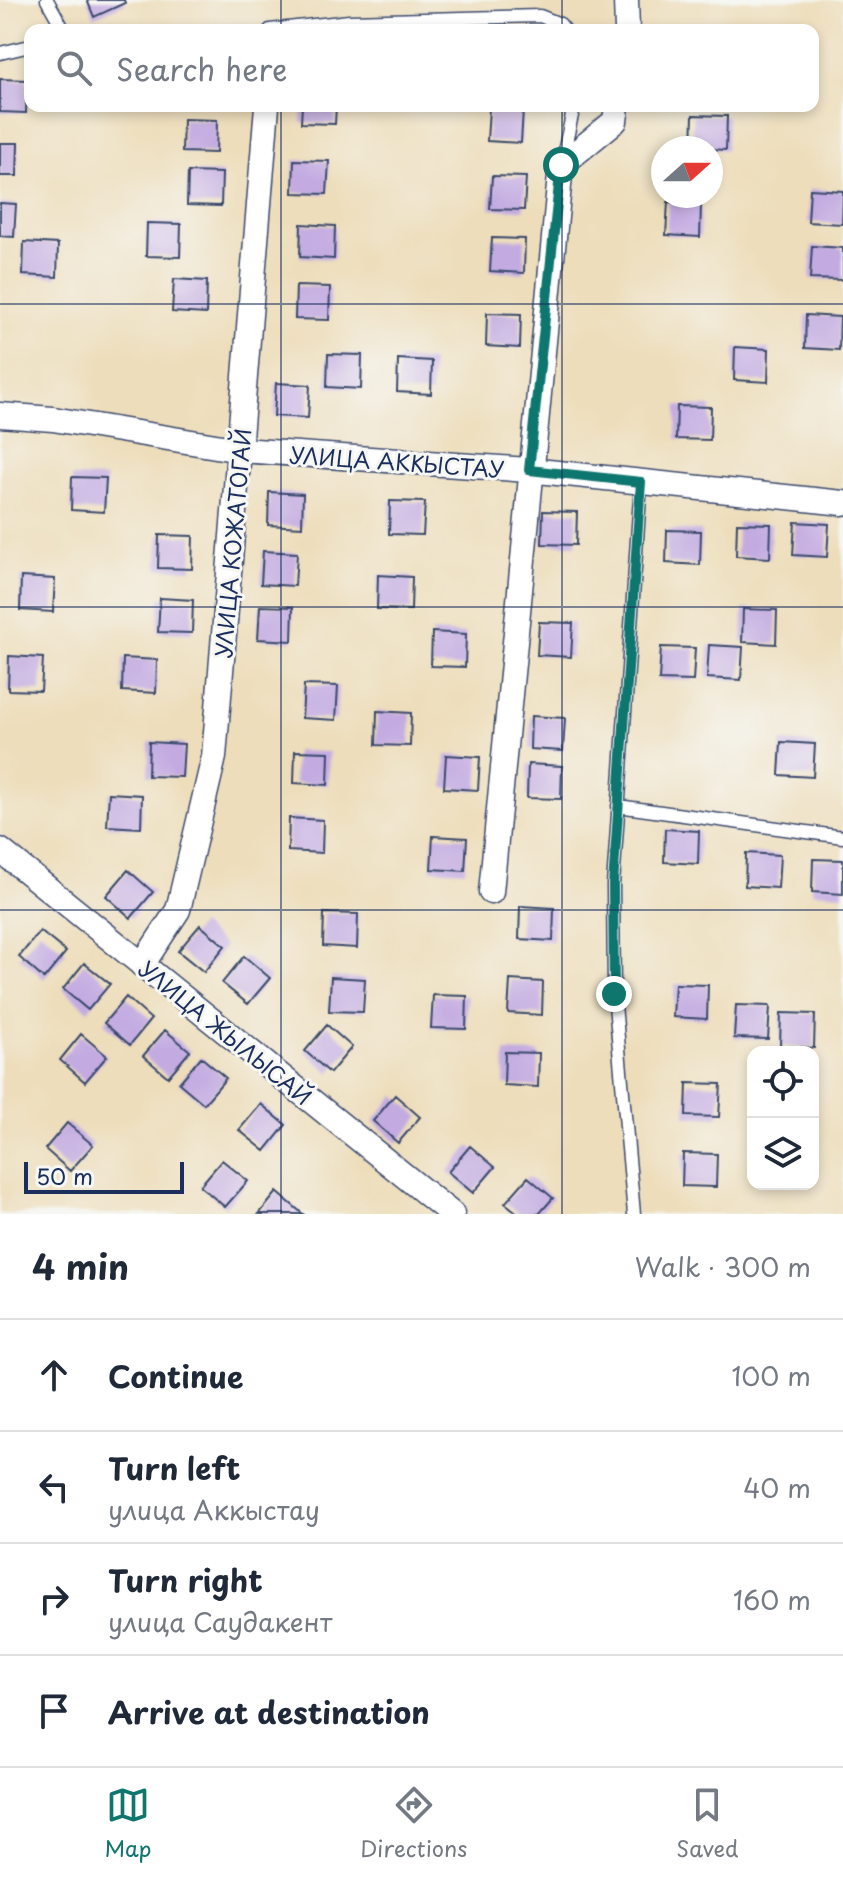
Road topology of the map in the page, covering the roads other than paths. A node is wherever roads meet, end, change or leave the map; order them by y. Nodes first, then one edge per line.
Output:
1 (47, 0) edge
2 (626, 0) edge
3 (61, 24) edge
4 (323, 24) edge
5 (560, 24) edge
6 (627, 24) edge
7 (24, 47) edge
8 (0, 53) edge
9 (267, 112) edge
10 (573, 112) edge
11 (616, 112) edge
12 (561, 165) junction
13 (0, 415) edge
14 (240, 450) junction
15 (529, 470) junction
16 (641, 482) junction
17 (843, 503) edge
18 (618, 806) junction
19 (843, 837) edge
20 (0, 850) edge
21 (491, 892) dead end
22 (142, 965) junction
23 (452, 1214) edge
24 (634, 1214) edge

1 - 3 lane
2 - 6 street
4 - 5 lane
7 - 8 lane
9 - 14 street, УЛИЦА КОЖАТОГАЙ
10 - 12 lane
11 - 12 street
12 - 15 street
13 - 14 street, УЛИЦА АККЫСТАУ
14 - 15 street, УЛИЦА АККЫСТАУ
14 - 22 street, УЛИЦА КОЖАТОГАЙ
15 - 16 street, УЛИЦА АККЫСТАУ
15 - 21 street
16 - 17 street, УЛИЦА АККЫСТАУ
16 - 18 lane
18 - 19 lane
18 - 24 lane
20 - 22 street, УЛИЦА ЖЫЛЫСАЙ
22 - 23 street, УЛИЦА ЖЫЛЫСАЙ

